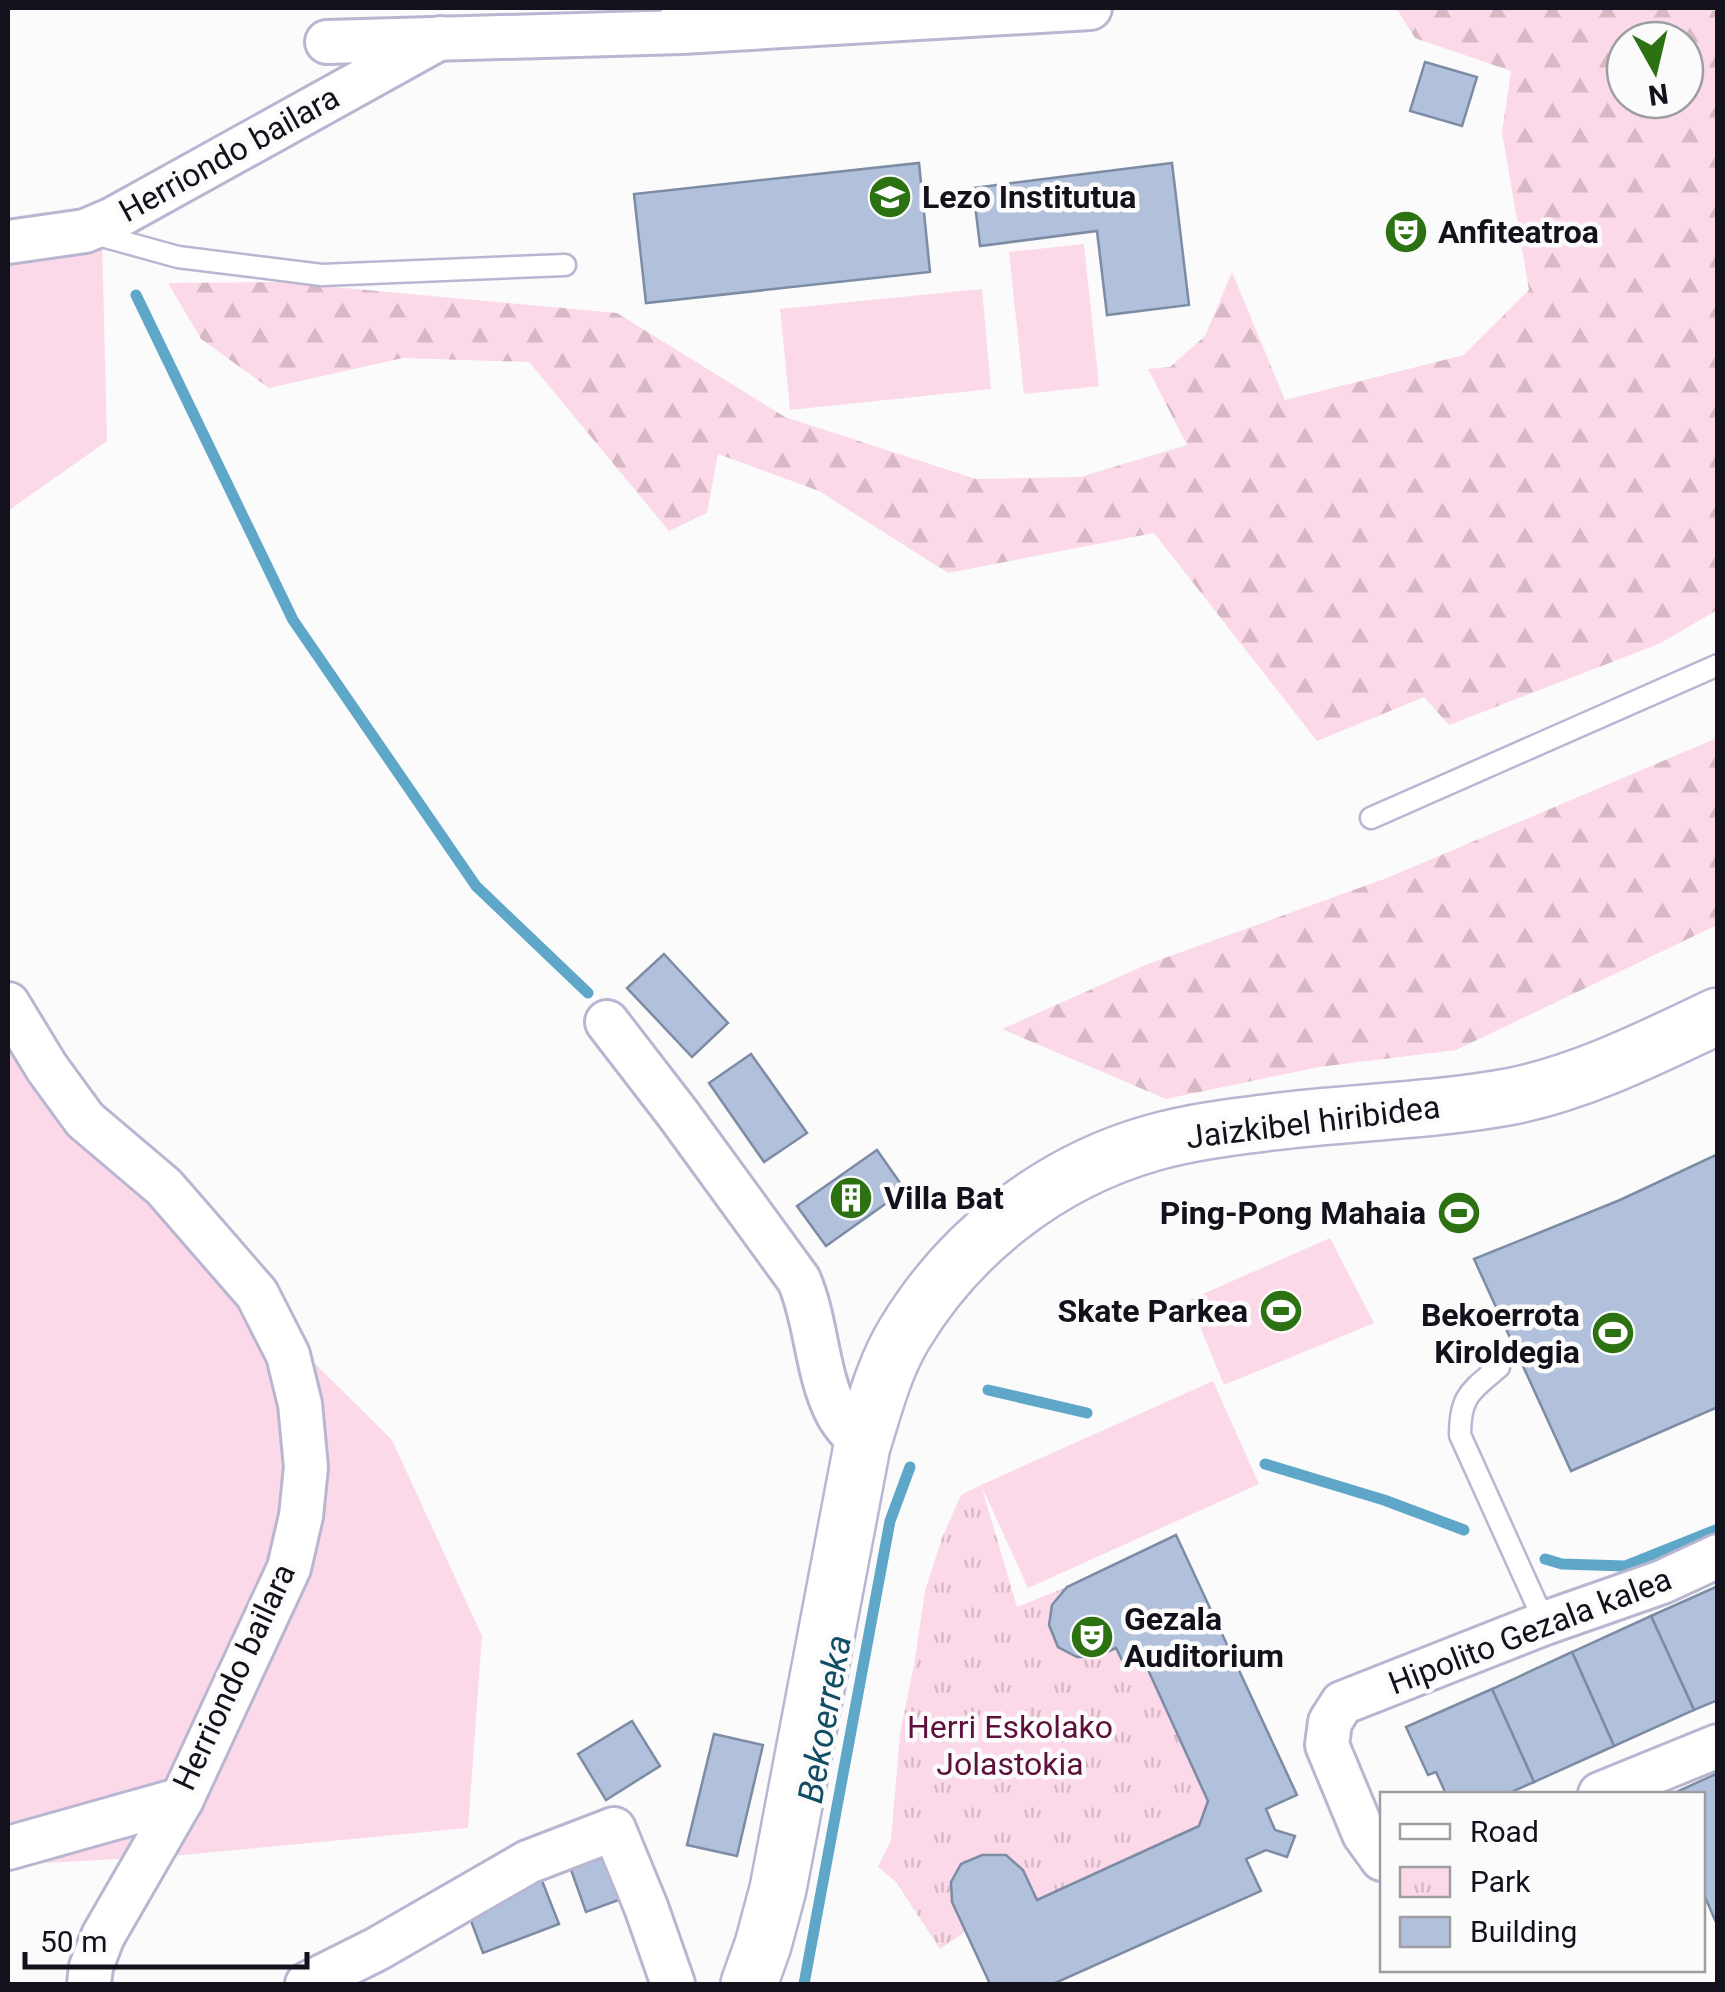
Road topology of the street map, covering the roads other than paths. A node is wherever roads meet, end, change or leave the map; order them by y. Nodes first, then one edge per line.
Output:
1 (1090, 8) edge
2 (683, 20) edge
3 (440, 38) junction
4 (327, 42) dead end
5 (85, 231) junction
6 (8, 242) edge
7 (565, 265) dead end
8 (1718, 665) edge
9 (1372, 818) dead end
10 (8, 1004) edge
11 (1718, 1016) edge
12 (607, 1022) dead end
13 (1499, 1367) dead end
14 (862, 1446) junction
15 (1718, 1556) edge
16 (1544, 1624) junction
17 (1718, 1746) edge
18 (1605, 1792) edge
19 (182, 1799) junction
20 (788, 1831) junction
21 (8, 1848) edge
22 (1380, 1856) edge
23 (89, 1984) edge
24 (307, 1984) edge
25 (673, 1984) edge
26 (727, 1984) edge
27 (749, 1984) edge

1 - 2 street
2 - 3 street
3 - 4 street
3 - 5 street, Herriondo bailara
5 - 6 street, Herriondo bailara
5 - 7 lane
8 - 9 lane
10 - 19 street, Herriondo bailara
11 - 14 main road, Jaizkibel hiribidea
12 - 14 street
13 - 16 lane
14 - 20 main road, Jaizkibel hiribidea
15 - 16 street, Hipolito Gezala kalea
16 - 22 street, Hipolito Gezala kalea
17 - 18 street
19 - 21 street, Herriondo bailara
19 - 23 street
20 - 26 main road, Jaizkibel hiribidea
20 - 27 main road, Jaizkibel hiribidea
24 - 25 street

